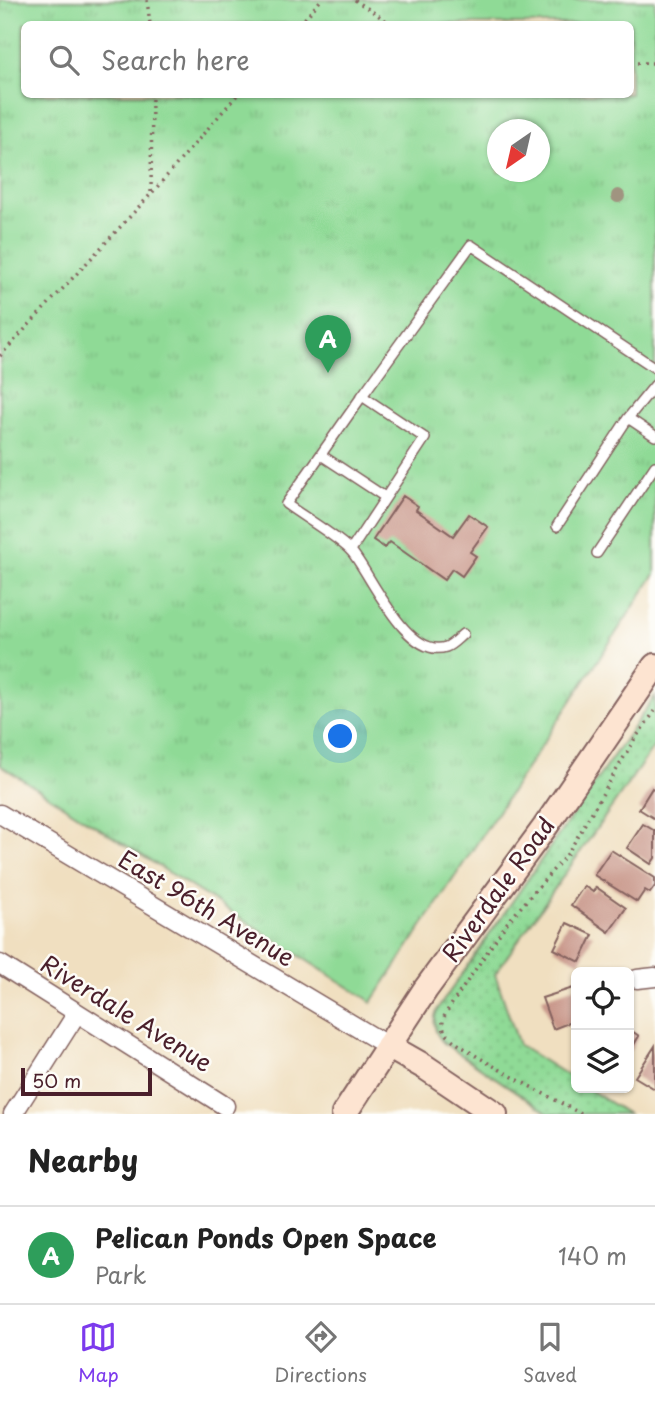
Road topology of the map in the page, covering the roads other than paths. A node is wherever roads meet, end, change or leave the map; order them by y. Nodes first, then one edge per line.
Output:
1 (655, 368) edge
2 (655, 385) edge
3 (362, 396) junction
4 (628, 418) junction
5 (655, 436) edge
6 (321, 455) junction
7 (655, 466) edge
8 (385, 497) junction
9 (557, 526) dead end
10 (351, 550) junction
11 (597, 553) dead end
12 (463, 634) dead end
13 (655, 666) edge
14 (0, 814) edge
15 (0, 964) edge
16 (77, 1013) junction
17 (388, 1046) junction
18 (225, 1106) dead end
19 (13, 1114) edge
20 (344, 1114) edge
21 (495, 1114) edge

1 - 3 lane
2 - 4 lane
3 - 6 lane
3 - 8 lane
4 - 5 lane
4 - 9 lane
6 - 8 lane
6 - 10 lane
7 - 11 lane
8 - 10 lane
10 - 12 lane
13 - 17 street, Riverdale Road
14 - 17 street, East 96th Avenue
15 - 16 street, Riverdale Avenue
16 - 18 street, Riverdale Avenue
16 - 19 street
17 - 20 street, Riverdale Road
17 - 21 street

